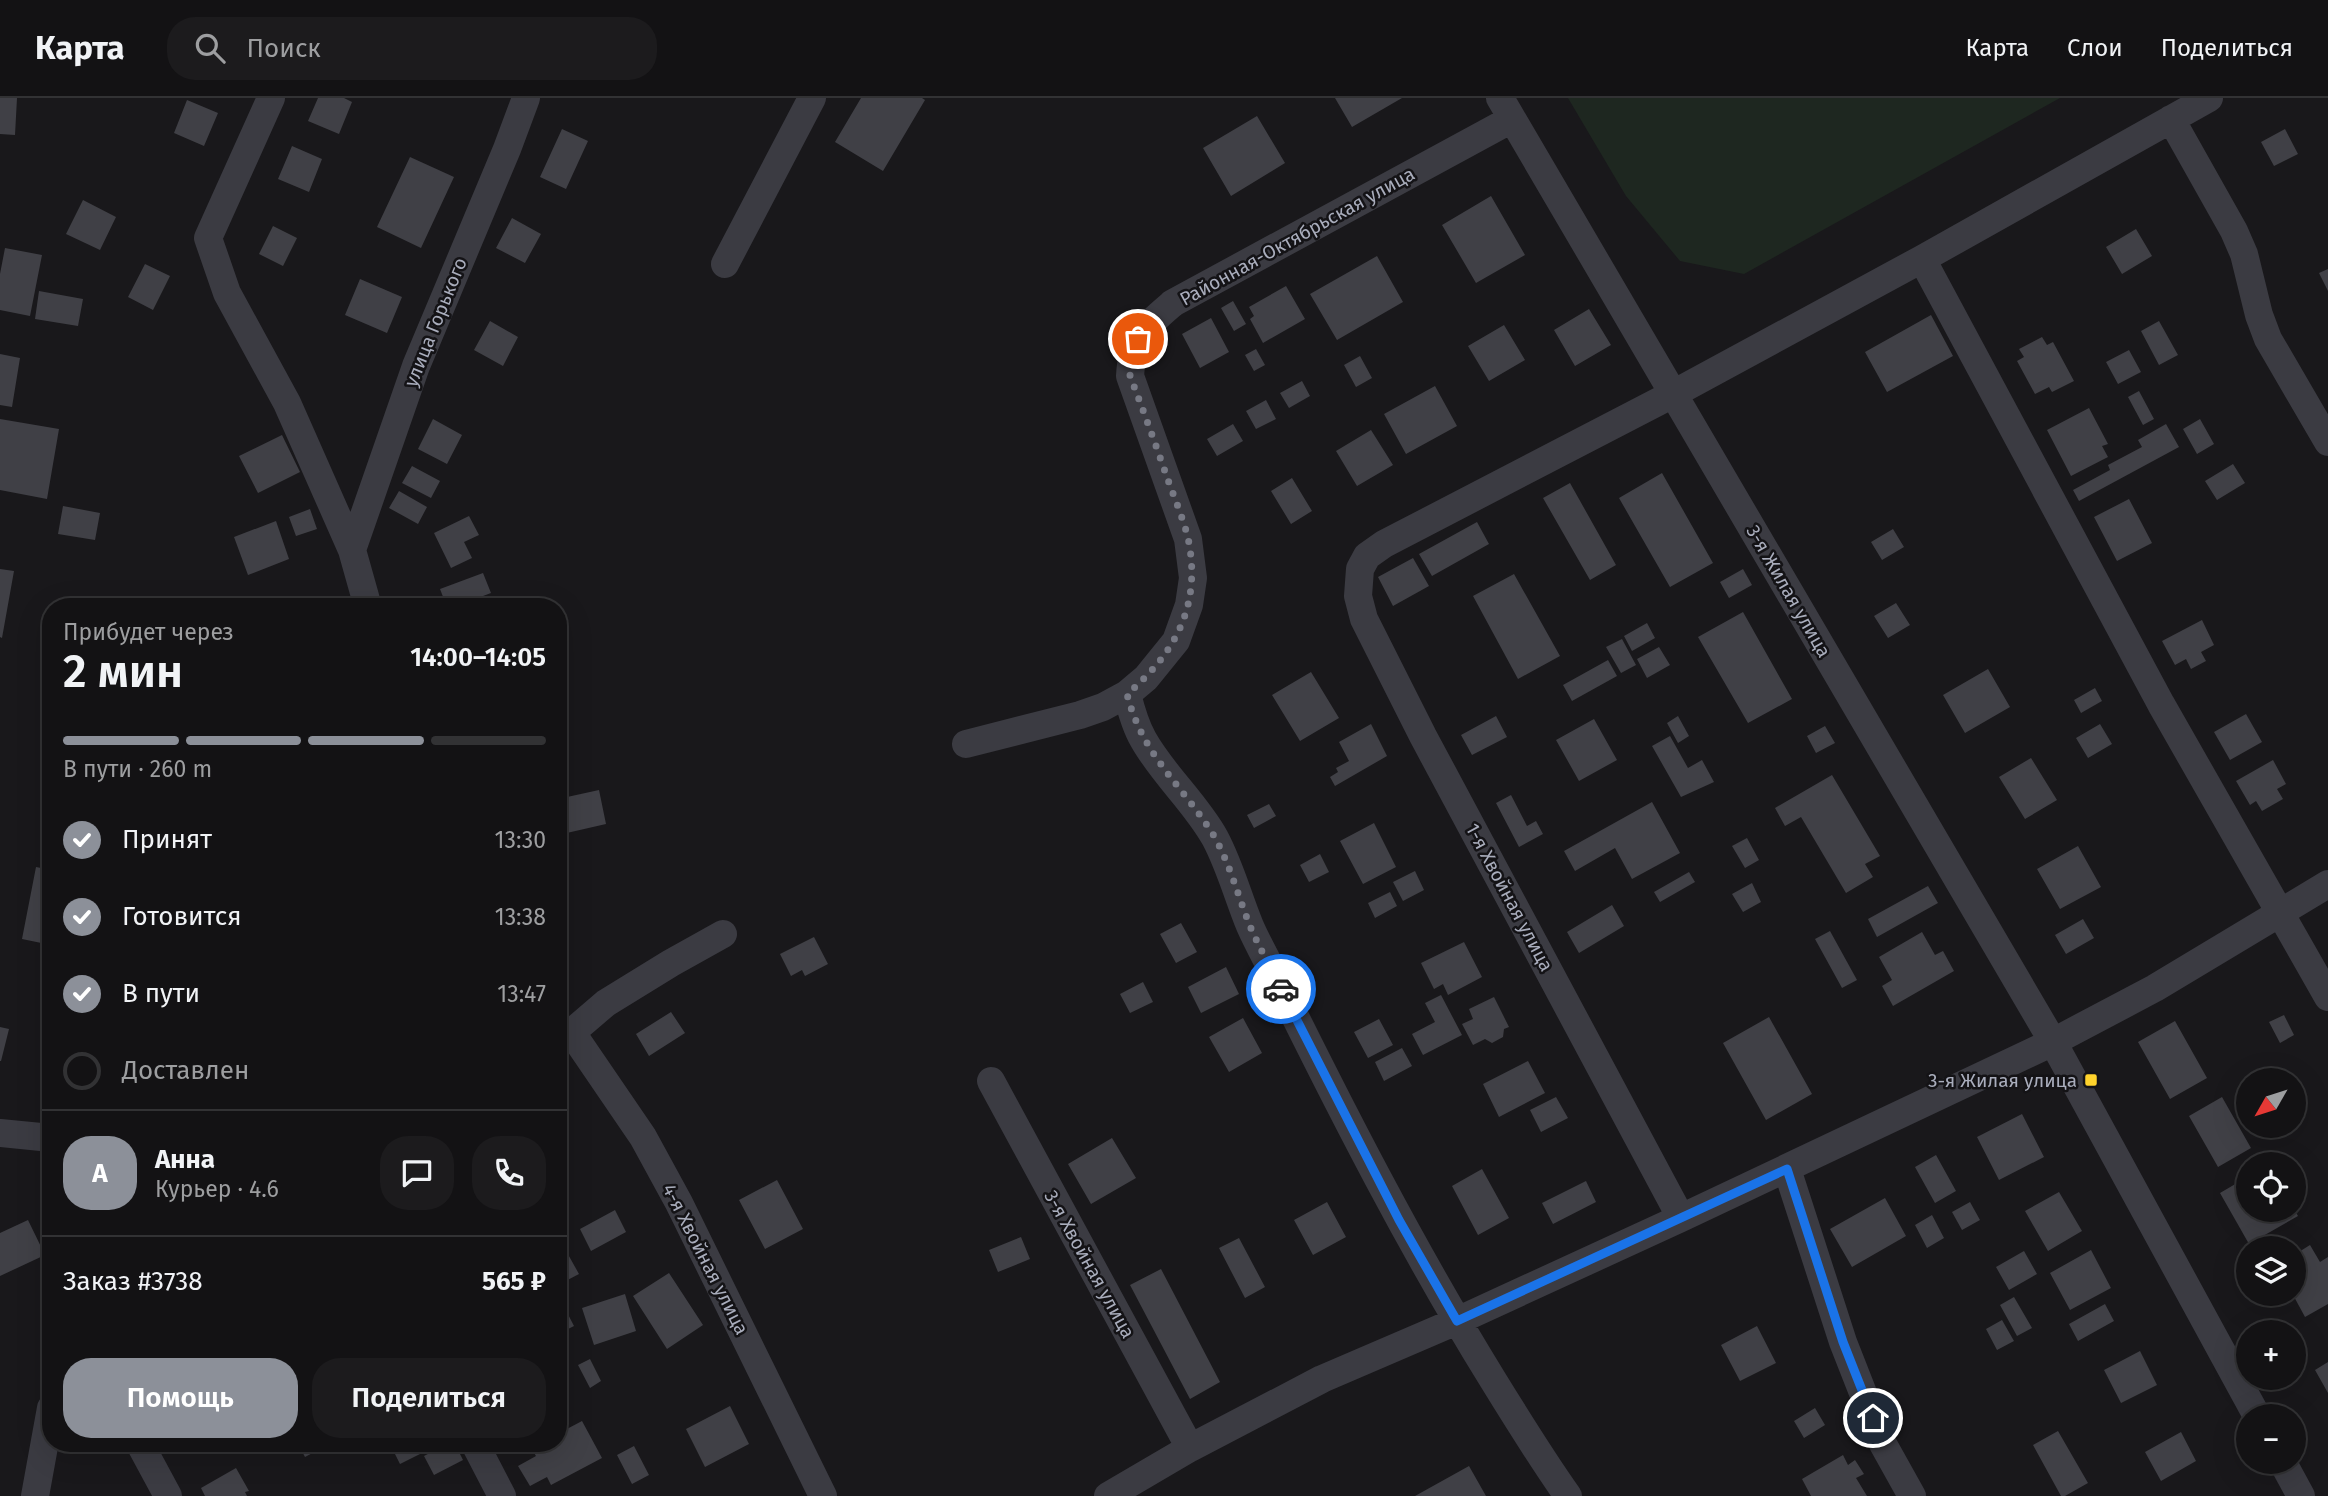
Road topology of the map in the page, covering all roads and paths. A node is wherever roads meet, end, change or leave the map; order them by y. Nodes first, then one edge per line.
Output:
1 (271, 98) edge
2 (526, 98) edge
3 (812, 98) edge
4 (2209, 98) edge
5 (1506, 108) edge
6 (2171, 119) junction
7 (1922, 259) junction
8 (725, 264) dead end
9 (1673, 394) junction
10 (2328, 442) edge
11 (352, 550) junction
12 (365, 598) edge
13 (1127, 694) junction
14 (966, 744) dead end
15 (2328, 884) edge
16 (2282, 913) junction
17 (723, 934) dead end
18 (2328, 997) edge
19 (567, 1036) edge
20 (567, 1041) edge
21 (2053, 1042) junction
22 (990, 1081) dead end
23 (0, 1133) edge
24 (42, 1137) edge
25 (1787, 1169) junction
26 (1682, 1218) junction
27 (1457, 1321) junction
28 (2250, 1404) edge
29 (1190, 1448) junction
30 (44, 1452) edge
31 (144, 1452) edge
32 (479, 1452) edge
33 (2289, 1474) edge
34 (36, 1496) edge
35 (168, 1496) edge
36 (502, 1496) edge
37 (823, 1496) edge
38 (1108, 1496) edge
39 (1568, 1496) edge
40 (1912, 1496) edge
41 (2301, 1496) edge

1 - 11 street
2 - 11 street, улица Горького
3 - 8 street
4 - 6 street
5 - 9 street, 3-я Жилая улица
5 - 13 street, Районная-Октябрьская улица
6 - 7 street
6 - 10 street
7 - 9 street
7 - 16 street
9 - 21 street, 3-я Жилая улица
9 - 26 street, 1-я Хвойная улица
11 - 12 street
13 - 14 street, Районная-Октябрьская улица
13 - 27 street
15 - 16 street
16 - 18 street
16 - 21 street
17 - 19 street
20 - 37 street, 4-я Хвойная улица
21 - 25 street
21 - 28 street, 3-я Жилая улица
22 - 29 street, 3-я Хвойная улица
23 - 24 street
25 - 26 street
25 - 40 street
26 - 27 street
27 - 29 street
27 - 39 street
29 - 38 street
30 - 34 street
31 - 35 street
32 - 36 street
33 - 41 street

